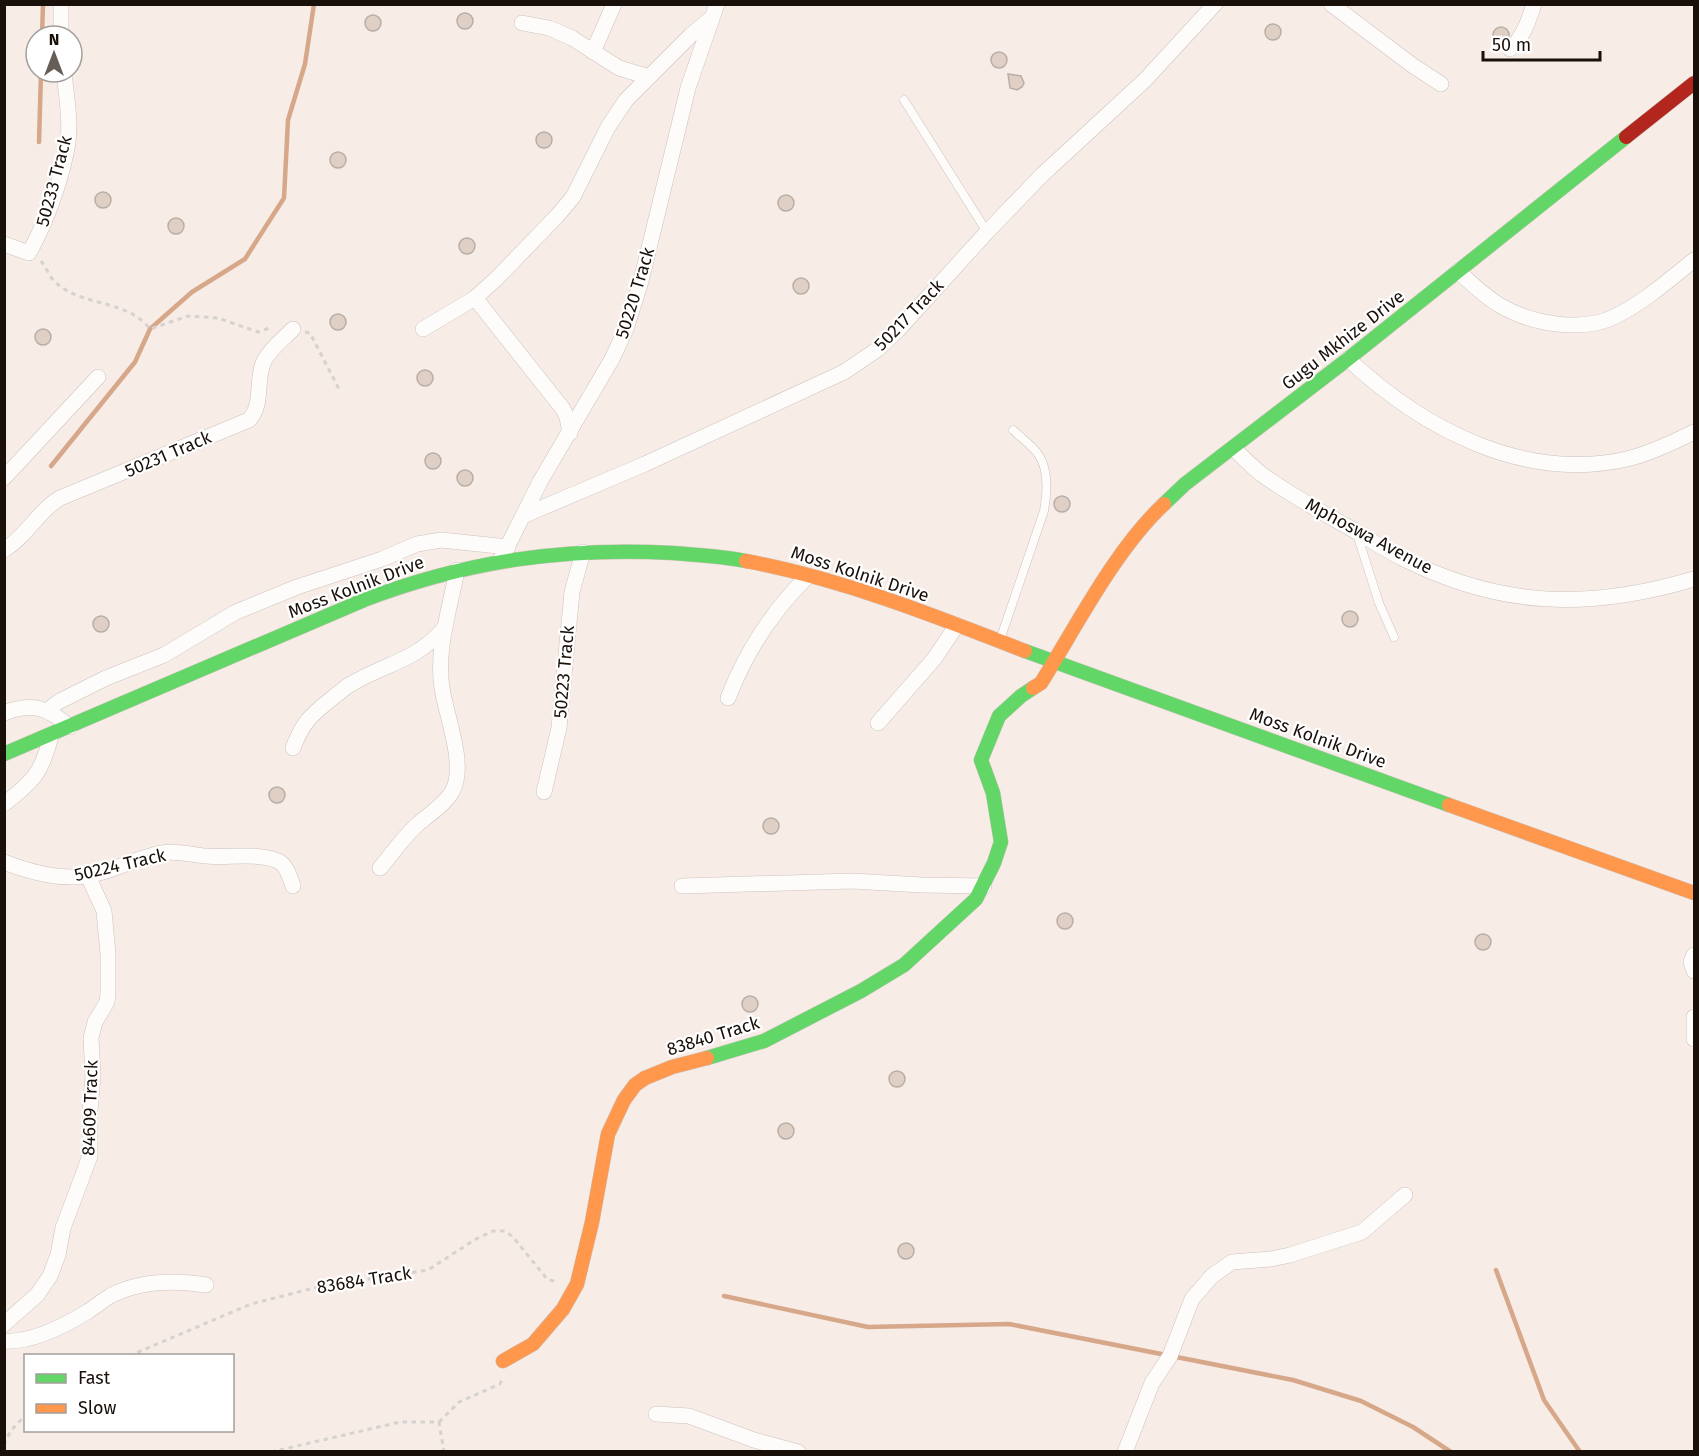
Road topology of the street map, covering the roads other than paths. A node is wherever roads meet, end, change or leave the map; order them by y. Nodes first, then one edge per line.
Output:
1 (61, 4) edge
2 (614, 4) edge
3 (1215, 4) edge
4 (1331, 4) edge
5 (1534, 4) edge
6 (714, 11) edge
7 (522, 23) dead end
8 (61, 24) edge
9 (1510, 49) dead end
10 (593, 52) junction
11 (649, 77) junction
12 (1695, 83) edge
13 (65, 84) edge
14 (1441, 84) dead end
15 (904, 100) dead end
16 (987, 232) junction
17 (4, 244) edge
18 (1695, 260) edge
19 (1458, 271) junction
20 (475, 298) junction
21 (293, 329) road end
22 (423, 329) dead end
23 (1348, 359) junction
24 (98, 377) dead end
25 (1012, 430) dead end
26 (1695, 432) edge
27 (570, 433) junction
28 (1233, 448) junction
29 (4, 478) edge
30 (525, 515) junction
31 (1357, 532) junction
32 (4, 550) edge
33 (583, 552) junction
34 (504, 554) junction
35 (457, 570) junction
36 (808, 576) junction
37 (1695, 579) edge
38 (957, 625) junction
39 (446, 627) junction
40 (1394, 637) dead end
41 (999, 641) junction
42 (1053, 662) junction
43 (728, 698) dead end
44 (48, 710) junction
45 (4, 713) edge
46 (878, 723) dead end
47 (70, 727) junction
48 (51, 736) junction
49 (293, 748) dead end
50 (4, 754) edge
51 (544, 792) dead end
52 (4, 804) edge
53 (4, 862) edge
54 (380, 868) dead end
55 (88, 876) junction
56 (293, 886) dead end
57 (682, 886) dead end
58 (984, 886) junction
59 (1695, 893) edge
60 (1695, 955) edge
61 (1695, 971) edge
62 (1695, 1017) edge
63 (1695, 1039) edge
64 (1405, 1195) dead end
65 (206, 1285) dead end
66 (4, 1324) edge
67 (4, 1341) edge
68 (503, 1361) road end
69 (656, 1414) dead end
70 (798, 1452) edge
71 (1125, 1452) edge

1 - 8 street
2 - 10 street
3 - 16 street, 50217 Track
4 - 14 street
5 - 9 street
6 - 11 street
6 - 27 street, 50220 Track
7 - 10 street
10 - 11 street
11 - 20 street
12 - 19 street, Gugu Mkhize Drive
13 - 17 street, 50233 Track
15 - 16 lane
16 - 30 street, 50217 Track
18 - 19 street
19 - 23 street, Gugu Mkhize Drive
20 - 22 street
20 - 27 street
21 - 32 street, 50231 Track
23 - 26 street
23 - 28 street, Gugu Mkhize Drive
24 - 29 street
25 - 41 lane
27 - 30 street, 50220 Track
28 - 31 street, Mphoswa Avenue
28 - 42 street, Gugu Mkhize Drive
30 - 34 street, 50220 Track
31 - 37 street, Mphoswa Avenue
31 - 40 lane
33 - 34 street, Moss Kolnik Drive
33 - 36 street, Moss Kolnik Drive
33 - 51 street, 50223 Track
34 - 35 street, Moss Kolnik Drive
34 - 44 street
35 - 39 street
35 - 47 street, Moss Kolnik Drive
36 - 38 street, Moss Kolnik Drive
36 - 43 street
38 - 41 street, Moss Kolnik Drive
38 - 46 street
39 - 49 street
39 - 54 street
41 - 42 street, Moss Kolnik Drive
42 - 58 street, 83840 Track
42 - 59 street, Moss Kolnik Drive
44 - 45 street
44 - 47 street
47 - 48 street, Moss Kolnik Drive
48 - 50 street, Moss Kolnik Drive
48 - 52 street
53 - 55 street, 50224 Track
55 - 56 street, 50224 Track
55 - 66 street, 84609 Track
57 - 58 street
58 - 68 street, 83840 Track
60 - 61 street
62 - 63 street
64 - 71 street
65 - 67 street
69 - 70 street

